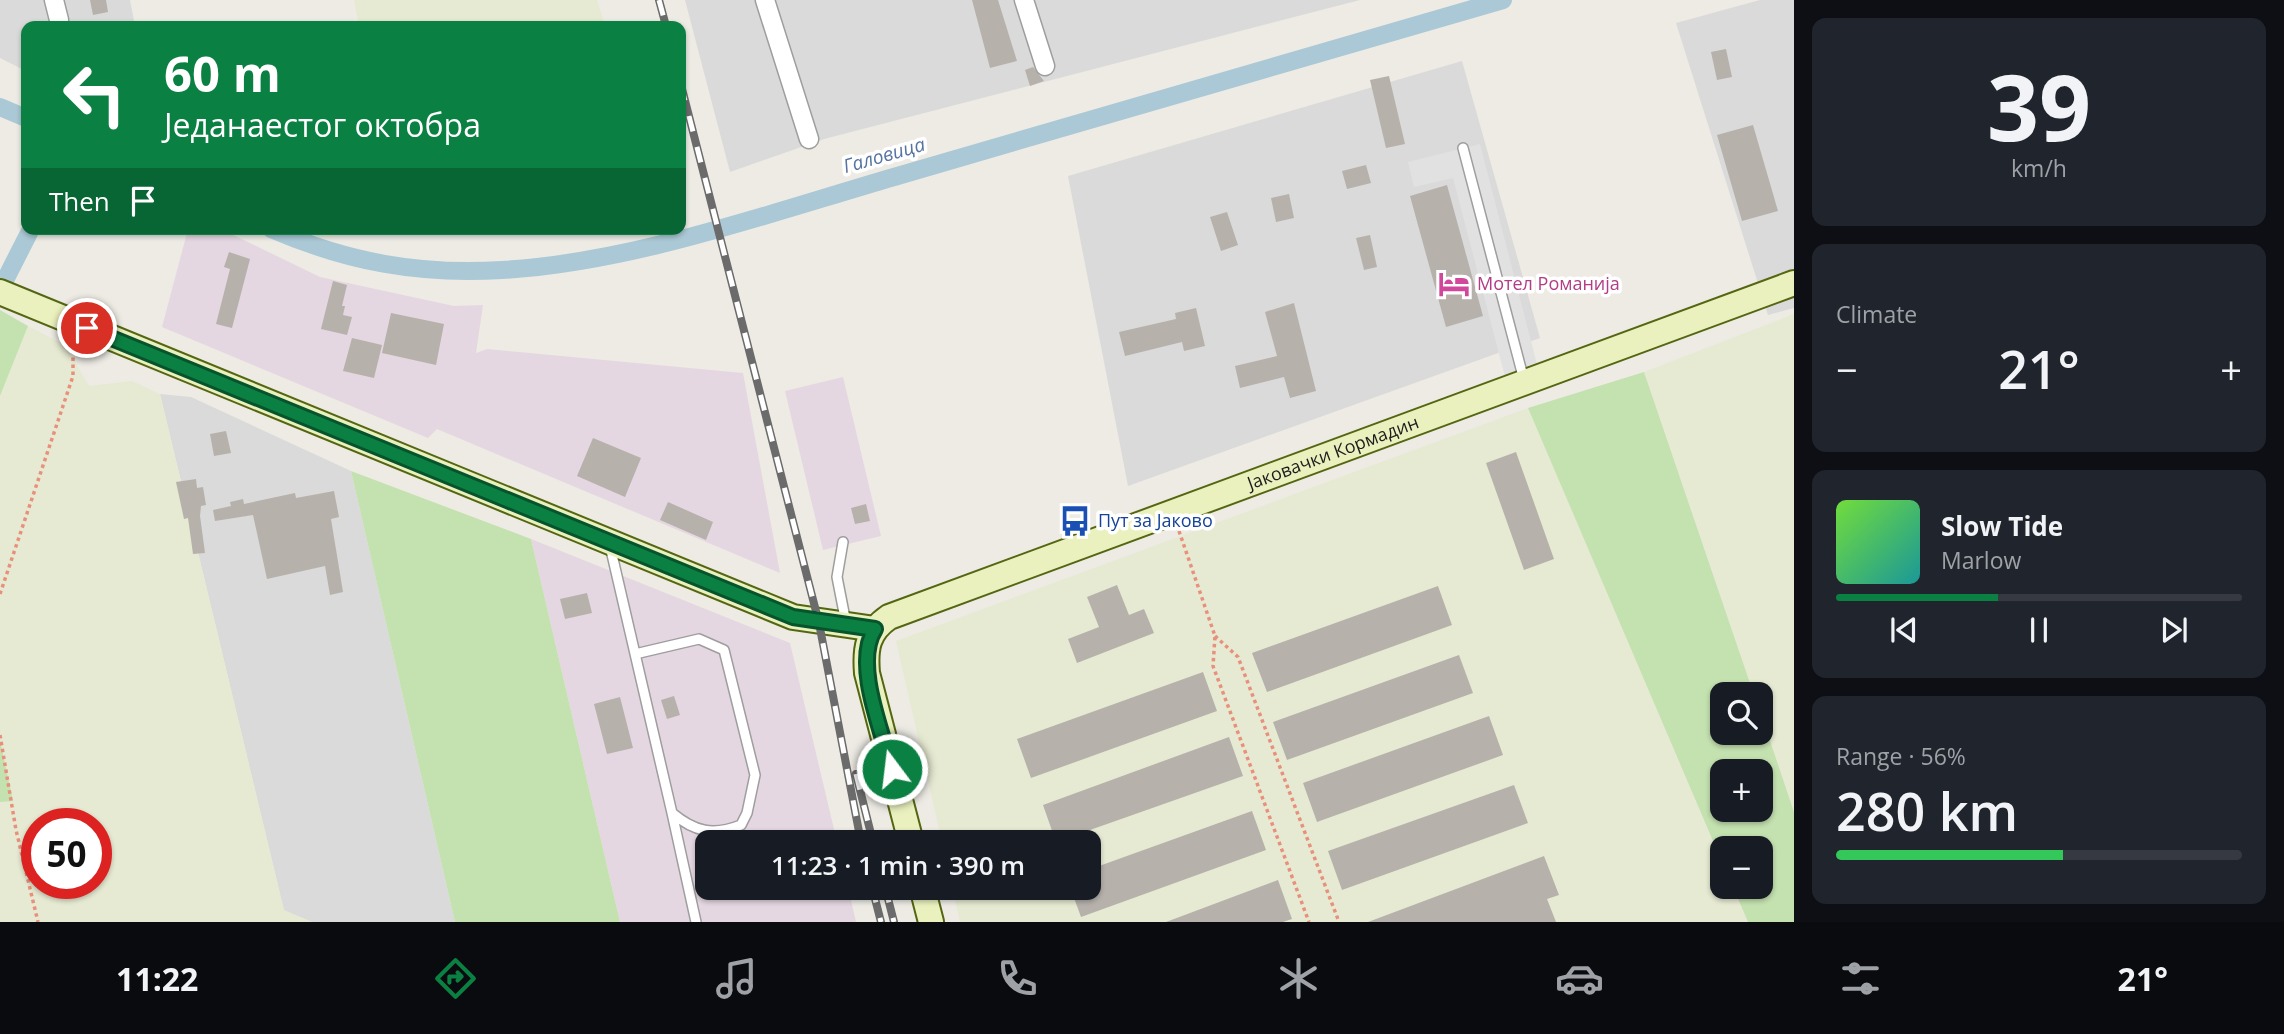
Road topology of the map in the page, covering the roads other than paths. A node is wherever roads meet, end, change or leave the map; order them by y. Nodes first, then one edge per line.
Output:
1 (54, 0) edge
2 (765, 0) edge
3 (1024, 0) edge
4 (59, 20) dead end
5 (1045, 66) dead end
6 (809, 139) dead end
7 (1463, 148) dead end
8 (1794, 283) edge
9 (9, 296) edge
10 (1524, 382) junction
11 (609, 541) junction
12 (843, 542) dead end
13 (846, 625) junction
14 (875, 629) junction
15 (635, 654) junction
16 (672, 813) junction
17 (908, 830) edge
18 (925, 900) edge
19 (696, 922) edge
20 (931, 922) edge

1 - 4 street
2 - 6 street
3 - 5 street
7 - 10 lane
8 - 10 main road, Јаковачки Кормадин
9 - 11 main road
10 - 14 main road, Јаковачки Кормадин
11 - 13 main road
11 - 15 lane
12 - 13 lane
13 - 14 main road
14 - 17 main road
15 - 16 lane
15 - 16 lane
16 - 19 lane
18 - 20 main road

